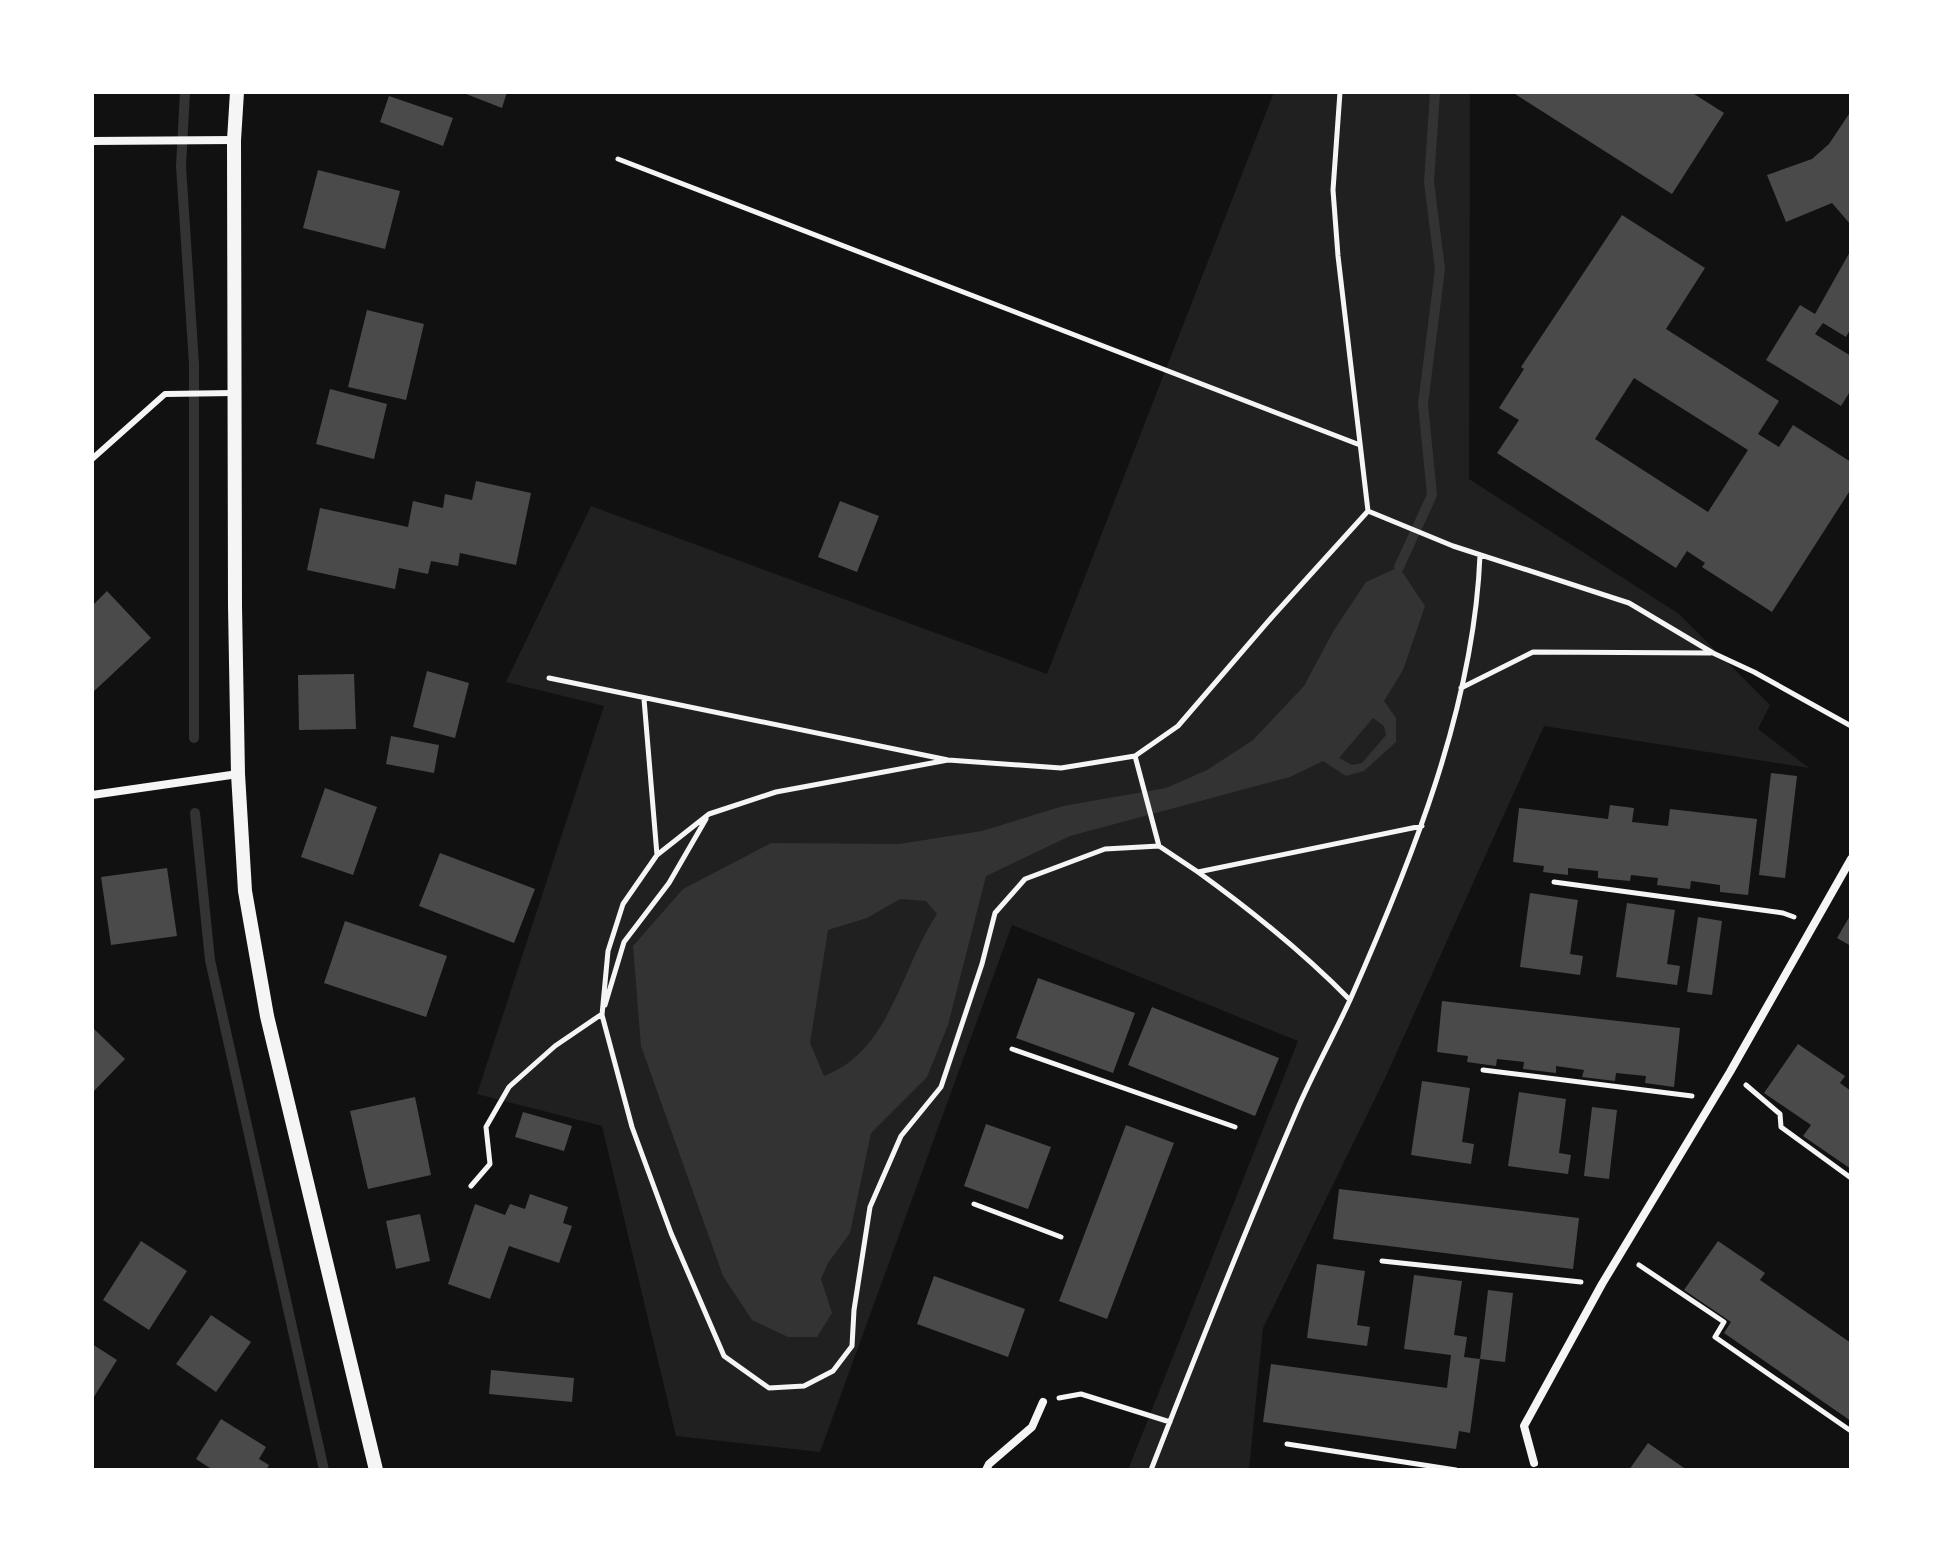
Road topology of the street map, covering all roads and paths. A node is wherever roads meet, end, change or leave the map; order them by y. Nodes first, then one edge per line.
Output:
1 (237, 92) edge
2 (1340, 92) edge
3 (234, 140) junction
4 (92, 141) edge
5 (618, 159) dead end
6 (234, 393) junction
7 (1360, 445) junction
8 (92, 459) edge
9 (1368, 511) junction
10 (1480, 555) junction
11 (1713, 653) junction
12 (549, 678) dead end
13 (1460, 688) junction
14 (644, 699) junction
15 (1851, 726) edge
16 (1135, 756) junction
17 (948, 760) junction
18 (238, 774) junction
19 (92, 795) edge
20 (709, 814) junction
21 (1422, 826) junction
22 (1159, 846) junction
23 (657, 855) junction
24 (1851, 859) edge
25 (1198, 872) junction
26 (1554, 882) dead end
27 (1813, 924) junction
28 (1350, 1000) junction
29 (602, 1015) junction
30 (1012, 1049) dead end
31 (1483, 1070) dead end
32 (1730, 1072) junction
33 (1713, 1099) junction
34 (1235, 1127) dead end
35 (1851, 1178) edge
36 (471, 1186) dead end
37 (974, 1204) dead end
38 (1061, 1237) dead end
39 (1621, 1253) junction
40 (1382, 1261) dead end
41 (1602, 1284) junction
42 (1043, 1402) joint
43 (1170, 1422) junction
44 (1851, 1431) edge
45 (1287, 1444) dead end
46 (1534, 1463) dead end
47 (376, 1470) edge
48 (986, 1470) edge
49 (1151, 1470) edge
50 (1456, 1470) edge

1 - 3 street
2 - 7 path
3 - 4 street
3 - 6 street
5 - 7 path
6 - 8 lane
6 - 18 street
7 - 9 path
9 - 10 path
9 - 16 path
10 - 11 path
10 - 13 path
11 - 13 path
11 - 15 path
12 - 14 path
13 - 21 path
14 - 17 path
14 - 23 path
16 - 17 path
16 - 22 path
17 - 20 path
18 - 19 street
18 - 47 street
20 - 23 path
20 - 29 path
21 - 25 path
21 - 28 path
22 - 25 path
22 - 29 path
23 - 29 path
24 - 27 street
25 - 28 path
26 - 27 path
27 - 32 street
28 - 43 path
29 - 36 path
30 - 34 path
31 - 33 path
32 - 33 street
32 - 35 path
33 - 39 street
37 - 38 path
39 - 41 street
39 - 44 path
40 - 41 path
41 - 46 street
42 - 43 path
42 - 48 street
43 - 49 path
45 - 50 path

